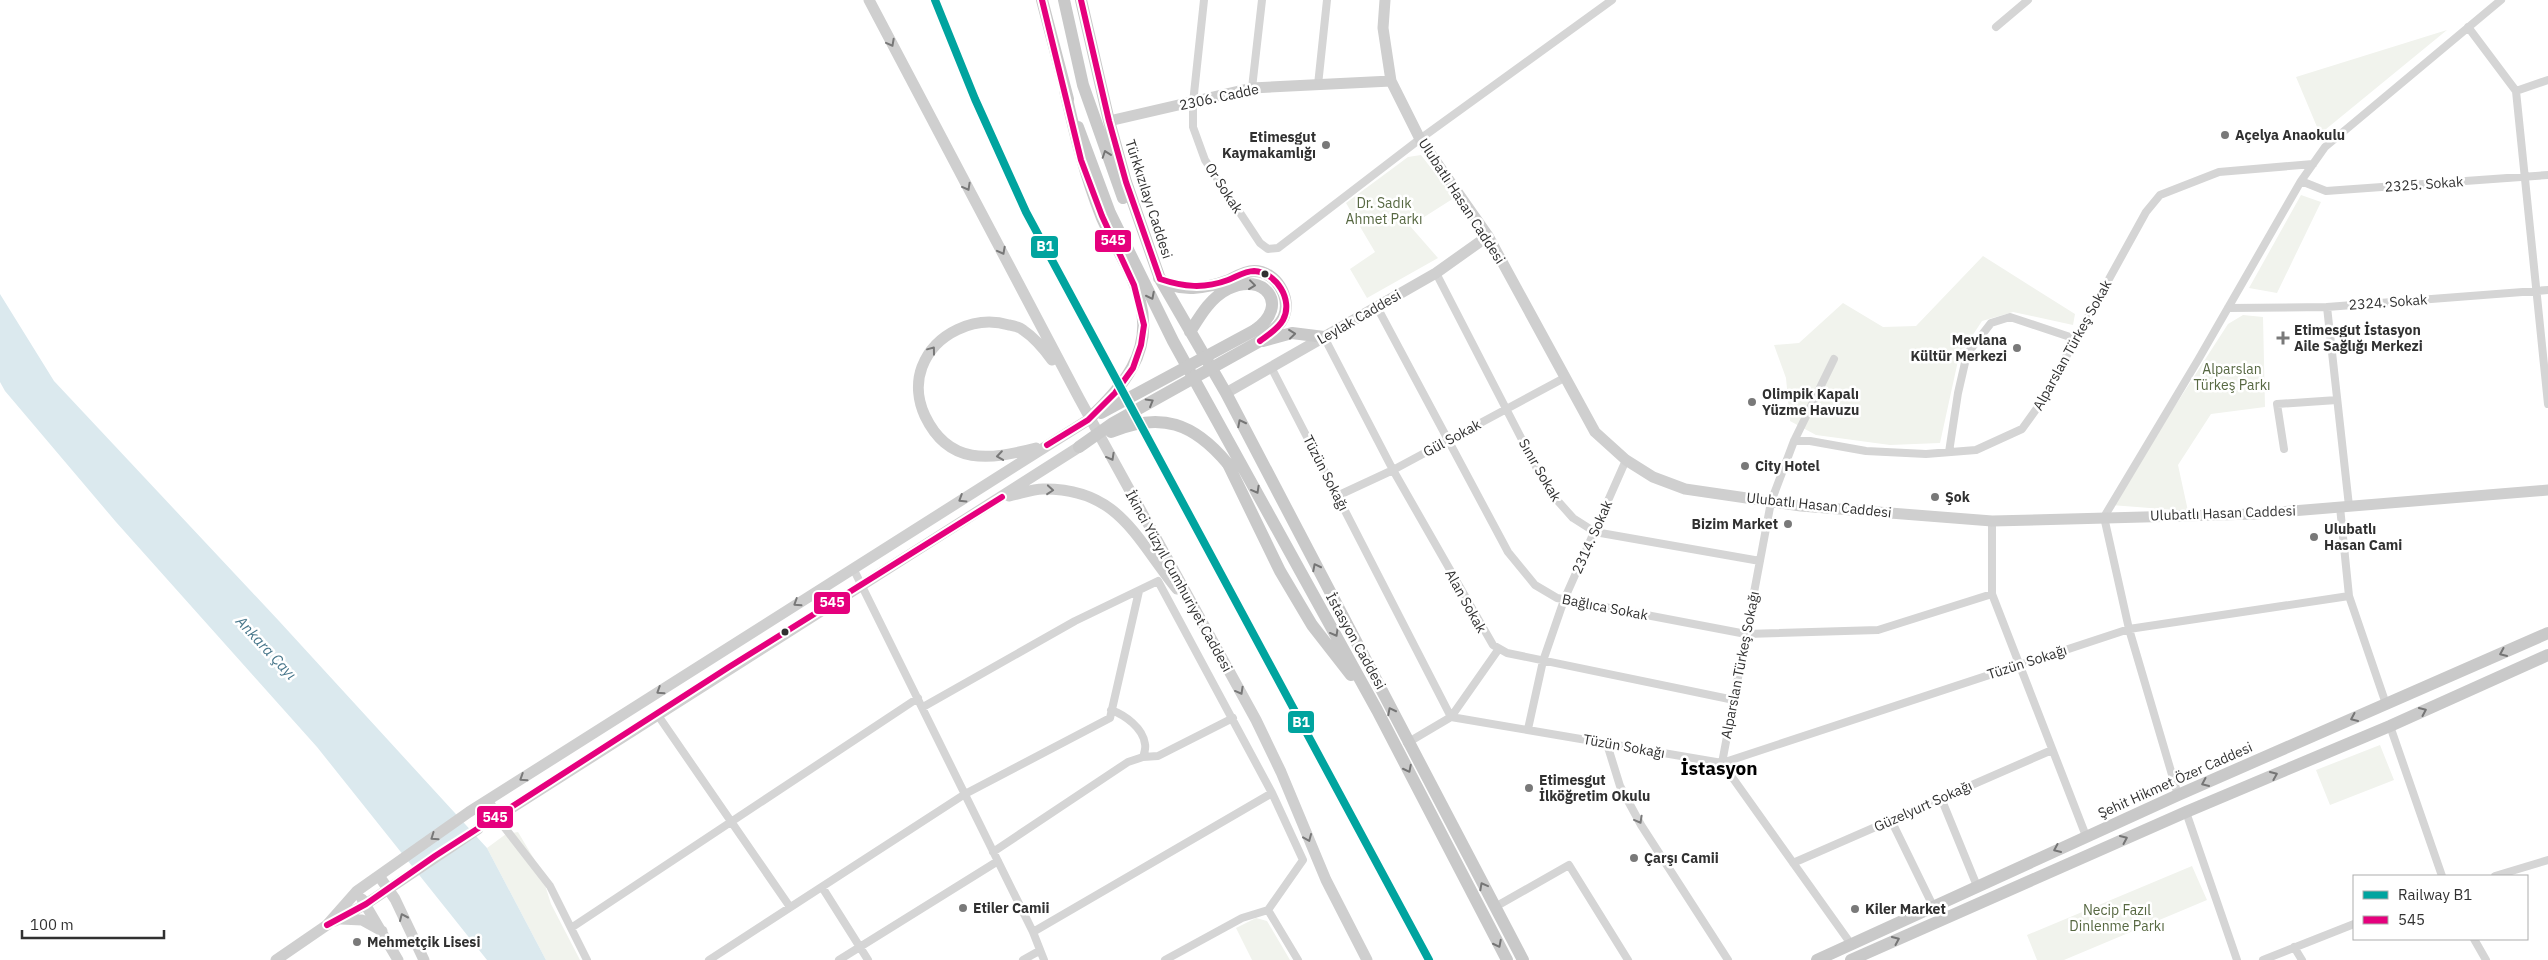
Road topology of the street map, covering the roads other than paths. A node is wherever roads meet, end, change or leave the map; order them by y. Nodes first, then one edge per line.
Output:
1 (869, 0) edge
2 (1042, 0) edge
3 (1064, 0) edge
4 (1081, 0) edge
5 (1204, 0) edge
6 (1262, 0) edge
7 (1327, 0) edge
8 (1385, 0) edge
9 (1612, 0) edge
10 (2028, 0) edge
11 (2501, 0) edge
12 (1996, 27) dead end
13 (2468, 27) junction
14 (2548, 80) edge
15 (1391, 81) junction
16 (1318, 84) junction
17 (1252, 88) junction
18 (1065, 90) junction
19 (2516, 91) junction
20 (1193, 103) junction
21 (1109, 121) junction
22 (1420, 139) junction
23 (2313, 164) junction
24 (2548, 175) edge
25 (2525, 176) junction
26 (2301, 181) junction
27 (1488, 236) junction
28 (1436, 273) junction
29 (1160, 279) junction
30 (2548, 290) edge
31 (2538, 291) junction
32 (1377, 307) junction
33 (2327, 307) junction
34 (2228, 308) junction
35 (1190, 332) junction
36 (1258, 336) junction
37 (1324, 337) junction
38 (2076, 339) junction
39 (1834, 359) dead end
40 (1271, 367) junction
41 (1566, 377) junction
42 (1226, 393) junction
43 (1079, 398) junction
44 (2337, 400) junction
45 (2548, 404) edge
46 (1506, 409) junction
47 (1088, 420) junction
48 (1448, 440) junction
49 (1794, 441) junction
50 (1047, 445) junction
51 (1079, 447) junction
52 (2284, 449) dead end
53 (1949, 452) junction
54 (1626, 460) junction
55 (1393, 470) junction
56 (2548, 490) edge
57 (1337, 496) junction
58 (1002, 497) junction
59 (1771, 502) junction
60 (2345, 507) junction
61 (2104, 517) junction
62 (1992, 521) junction
63 (1595, 532) junction
64 (1760, 561) junction
65 (853, 568) junction
66 (862, 583) junction
67 (1139, 591) junction
68 (1992, 594) junction
69 (2349, 596) junction
70 (1564, 600) junction
71 (1195, 612) junction
72 (2129, 629) junction
73 (2548, 633) edge
74 (1746, 634) junction
75 (1498, 650) junction
76 (2548, 655) edge
77 (1544, 661) junction
78 (2019, 664) junction
79 (918, 698) junction
80 (1734, 700) junction
81 (2386, 704) junction
82 (922, 707) junction
83 (1111, 710) junction
84 (1377, 710) junction
85 (657, 714) junction
86 (1450, 717) junction
87 (1233, 718) junction
88 (2390, 726) junction
89 (1528, 729) junction
90 (1407, 743) junction
91 (1607, 744) junction
92 (2052, 750) junction
93 (1143, 757) junction
94 (1722, 763) junction
95 (1272, 793) junction
96 (965, 794) junction
97 (2178, 794) junction
98 (1941, 798) junction
99 (489, 800) junction
100 (2186, 812) junction
101 (499, 816) junction
102 (1891, 820) junction
103 (732, 821) junction
104 (478, 829) dead end
105 (2086, 836) junction
106 (994, 852) junction
107 (2548, 860) edge
108 (998, 861) junction
109 (1793, 863) junction
110 (2442, 875) edge
111 (2498, 875) edge
112 (379, 876) junction
113 (1977, 886) junction
114 (822, 887) junction
115 (388, 889) junction
116 (357, 891) junction
117 (366, 904) junction
118 (1933, 906) junction
119 (790, 907) junction
120 (1495, 907) junction
121 (1268, 910) junction
122 (332, 922) junction
123 (2353, 924) edge
124 (571, 928) junction
125 (383, 932) junction
126 (1033, 932) junction
127 (2475, 940) edge
128 (1851, 944) junction
129 (859, 947) junction
130 (2294, 947) junction
131 (1039, 951) junction
132 (1857, 959) edge
133 (276, 960) edge
134 (398, 960) edge
135 (424, 960) edge
136 (587, 960) edge
137 (709, 960) edge
138 (839, 960) edge
139 (868, 960) edge
140 (1024, 960) edge
141 (1044, 960) edge
142 (1165, 960) edge
143 (1298, 960) edge
144 (1367, 960) edge
145 (1507, 960) edge
146 (1522, 960) edge
147 (1628, 960) edge
148 (1728, 960) edge
149 (1817, 960) edge
150 (2237, 960) edge
151 (2264, 960) edge
152 (2302, 960) edge
153 (2486, 960) edge

1 -> 43 main road, İkinci Yüzyıl Cumhuriyet Caddesi
2 - 18 main road
29 -> 3 main road
4 - 21 main road, Türkkızılayı Caddesi
5 - 20 street, Or Sokak
6 - 17 street
7 - 16 street
8 - 15 main road, Ulubatlı Hasan Caddesi
9 - 22 street
10 - 12 street
11 - 13 street
13 - 19 street
13 - 23 street
14 - 19 street
15 - 16 main road, 2306. Cadde
15 - 22 main road, Ulubatlı Hasan Caddesi
16 - 17 main road, 2306. Cadde
17 - 20 main road, 2306. Cadde
18 - 47 main road, bridge
18 -> 84 main road, İstasyon Caddesi
19 - 25 street
20 - 21 main road, 2306. Cadde
20 - 22 street, Or Sokak
21 - 29 main road, Türkkızılayı Caddesi
22 - 27 main road, Ulubatlı Hasan Caddesi
23 - 26 street
23 - 38 street, Alparslan Türkeş Sokak
24 - 25 street, 2325. Sokak
25 - 26 street, 2325. Sokak
25 - 31 street
26 - 34 street
27 - 28 main road, Leylak Caddesi
27 - 41 main road, Ulubatlı Hasan Caddesi
28 - 32 main road, Leylak Caddesi
28 - 46 street, Sınır Sokak
29 - 35 main road, Türkkızılayı Caddesi
29 - 36 main road
30 - 31 street, 2324. Sokak
31 - 33 street, 2324. Sokak
31 - 45 street
32 - 37 main road, Leylak Caddesi
32 - 48 street, Bağlıca Sokak
33 - 34 street, 2324. Sokak
33 - 44 street
34 - 61 street
35 -> 36 main road
35 - 42 main road, Türkkızılayı Caddesi
36 -> 37 main road
36 - 47 main road, bridge
51 -> 36 main road, bridge
37 - 40 main road, Leylak Caddesi
37 - 55 street, Alan Sokak
38 - 53 street, Alparslan Türkeş Sokak
38 - 53 street
39 - 49 street, Alparslan Türkeş Sokağı
40 - 42 main road, Leylak Caddesi
40 - 57 street, Tüzün Sokağı
41 - 46 street, Gül Sokak
41 - 54 main road, Ulubatlı Hasan Caddesi
90 -> 42 main road, İstasyon Caddesi
50 -> 43 main road
43 -> 71 main road, İkinci Yüzyıl Cumhuriyet Caddesi
44 - 52 street
44 - 60 street
46 - 48 street, Gül Sokak
46 - 63 street, Sınır Sokak
47 - 50 main road
48 - 55 street, Gül Sokak
48 - 70 street, Bağlıca Sokak
49 - 53 street, Alparslan Türkeş Sokak
49 - 59 street, Alparslan Türkeş Sokağı
50 -> 65 main road
51 - 58 main road
51 - 84 main road, bridge
54 - 59 main road, Ulubatlı Hasan Caddesi
54 - 63 street, 2314. Sokak
55 - 57 street, Gül Sokak
55 - 75 street, Alan Sokak
56 - 60 main road, Ulubatlı Hasan Caddesi
57 - 86 street, Tüzün Sokağı
58 - 66 main road
58 -> 71 main road
59 - 62 main road, Ulubatlı Hasan Caddesi
59 - 64 street, Alparslan Türkeş Sokağı
60 - 61 main road, Ulubatlı Hasan Caddesi
60 - 69 street
61 - 62 main road, Ulubatlı Hasan Caddesi
61 - 72 street
62 - 68 street
63 - 64 street, Sınır Sokak
63 - 70 street, 2314. Sokak
64 - 74 street, Alparslan Türkeş Sokağı
65 - 66 street
65 -> 99 main road
66 - 79 street
66 - 85 main road
67 - 82 street
67 - 83 street
67 - 87 street
68 - 74 street, Bağlıca Sokak
68 - 78 street
69 - 72 street, Tüzün Sokağı
69 - 81 street
70 - 74 street, Bağlıca Sokak
70 - 77 street, 2314. Sokak
71 -> 144 main road, İkinci Yüzyıl Cumhuriyet Caddesi
72 - 78 street, Tüzün Sokağı
72 - 97 street
73 -> 81 main road, Şehit Hikmet Özer Caddesi
74 - 80 street, Alparslan Türkeş Sokağı
75 - 77 street
75 - 86 street
88 -> 76 main road
77 - 80 street
77 - 89 street, 2314. Sokak
78 - 92 street
78 - 94 street, Tüzün Sokağı
79 - 82 street
79 - 103 street
80 - 94 street, Alparslan Türkeş Sokağı
81 -> 97 main road, Şehit Hikmet Özer Caddesi
82 - 96 street
83 - 93 street
83 - 96 street
84 -> 145 main road, İstasyon Caddesi
85 - 101 main road
85 - 103 street
86 - 89 street, Tüzün Sokağı
86 - 90 street
87 - 93 street
87 - 95 street
100 -> 88 main road
88 - 110 street
89 - 91 street, Tüzün Sokağı
120 -> 90 main road, İstasyon Caddesi
91 - 94 street, Tüzün Sokağı
91 -> 148 street
92 - 98 street, Güzelyurt Sokağı
92 - 105 street
93 - 106 street
94 - 109 street
95 - 121 street
95 - 126 street
96 - 106 street
96 - 114 street
97 - 100 main road
97 - 105 main road, Şehit Hikmet Özer Caddesi
98 - 102 street, Güzelyurt Sokağı
98 - 113 street
99 - 101 street
99 -> 112 main road
132 -> 100 main road
100 - 150 street
101 - 124 street
102 - 109 street, Güzelyurt Sokağı
102 - 118 street
103 - 119 street
103 - 124 street
104 - 115 main road
105 -> 113 main road, Şehit Hikmet Özer Caddesi
106 - 108 street
107 - 111 street
108 - 126 street
108 - 129 street
109 - 128 street
112 - 115 main road
112 - 116 main road
113 - 118 main road, Şehit Hikmet Özer Caddesi
114 - 119 street
114 - 129 street
115 - 117 main road
135 -> 115 main road
116 - 117 main road
116 - 122 main road
117 - 122 main road
117 - 125 main road
118 - 128 main road, Şehit Hikmet Özer Caddesi
119 - 137 street
120 - 146 main road, İstasyon Caddesi
120 - 147 street
121 - 142 street
121 - 143 street
122 - 125 main road
122 - 133 main road
123 - 130 street
124 - 136 street
125 - 134 main road
126 - 131 street
127 - 153 street
128 - 132 main road
128 - 149 main road, Şehit Hikmet Özer Caddesi
129 - 138 street
129 - 139 street
130 - 151 street
130 - 152 street
131 - 140 street
131 - 141 street

